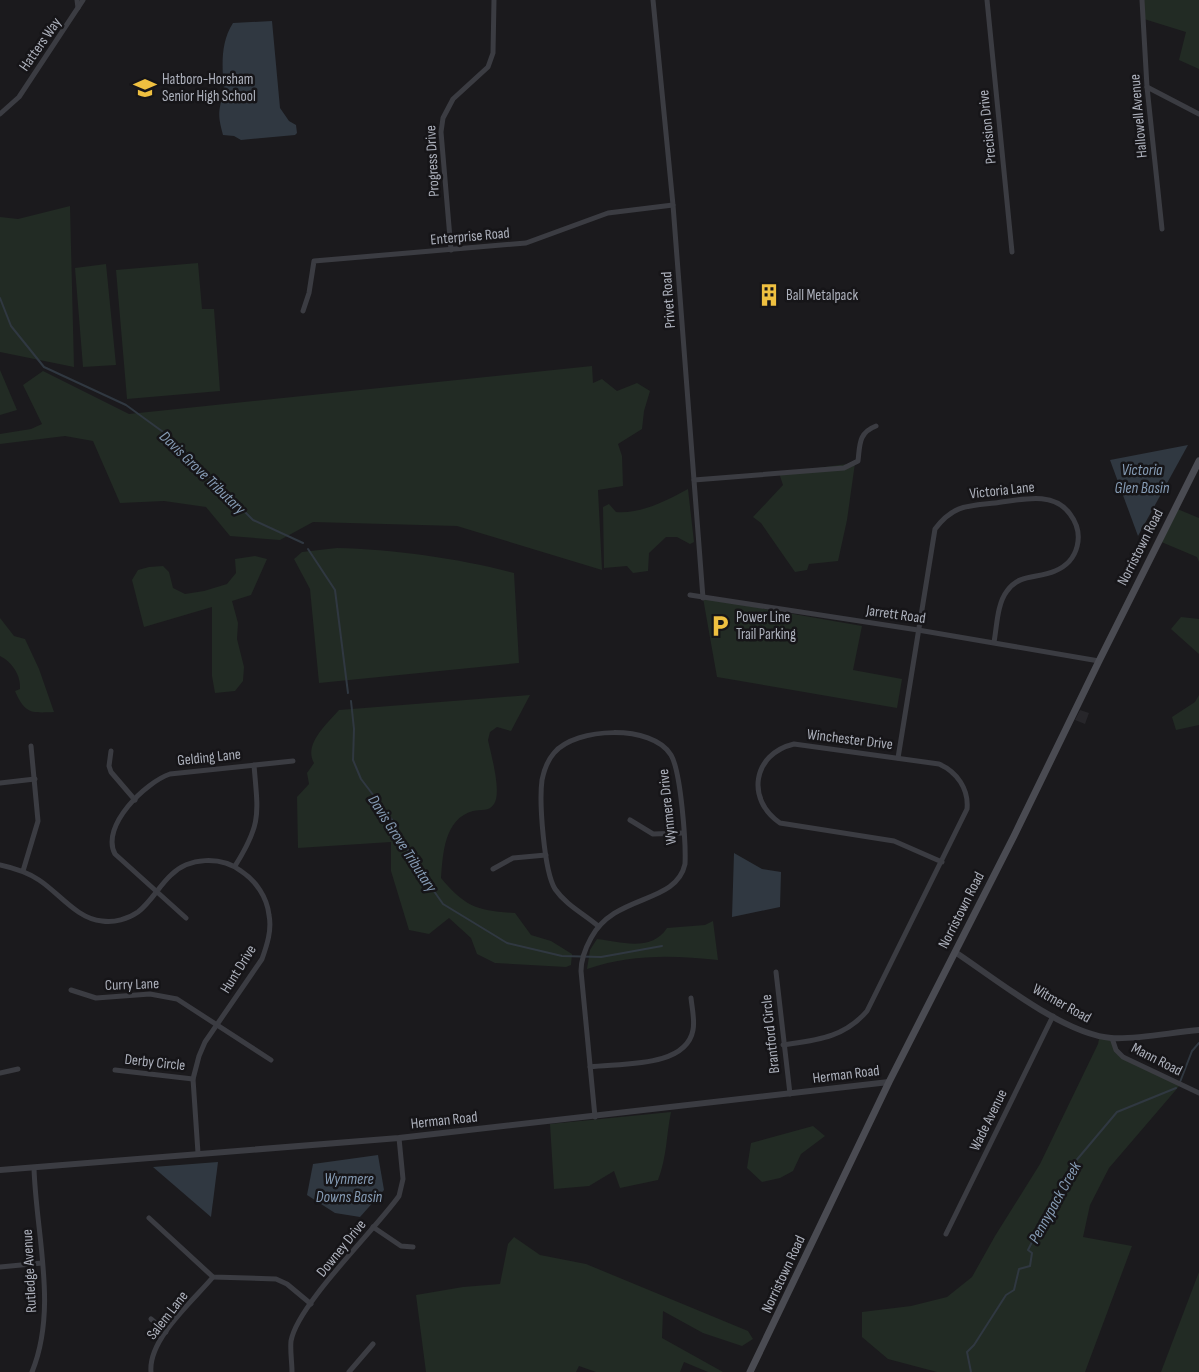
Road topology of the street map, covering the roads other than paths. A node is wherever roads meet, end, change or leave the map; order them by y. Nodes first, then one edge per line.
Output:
1 (77, 0) edge
2 (83, 0) edge
3 (494, 0) edge
4 (654, 0) edge
5 (987, 0) edge
6 (1142, 0) edge
7 (78, 8) junction
8 (1147, 87) junction
9 (0, 114) edge
10 (1199, 114) edge
11 (673, 205) junction
12 (1162, 229) dead end
13 (451, 250) junction
14 (1012, 252) dead end
15 (303, 311) dead end
16 (876, 426) dead end
17 (1198, 465) edge
18 (694, 480) junction
19 (690, 595) dead end
20 (703, 598) junction
21 (918, 630) junction
22 (994, 642) junction
23 (1099, 661) junction
24 (31, 746) dead end
25 (111, 751) dead end
26 (898, 758) junction
27 (293, 761) dead end
28 (254, 765) junction
29 (35, 779) junction
30 (0, 783) edge
31 (135, 800) junction
32 (630, 820) dead end
33 (682, 833) junction
34 (546, 855) junction
35 (942, 862) junction
36 (0, 865) edge
37 (235, 866) junction
38 (493, 869) dead end
39 (23, 871) junction
40 (157, 890) junction
41 (186, 918) dead end
42 (598, 926) junction
43 (954, 952) junction
44 (776, 972) dead end
45 (71, 990) dead end
46 (691, 998) dead end
47 (1053, 1016) junction
48 (217, 1024) junction
49 (1199, 1030) edge
50 (1112, 1038) junction
51 (783, 1045) junction
52 (271, 1060) dead end
53 (590, 1067) junction
54 (18, 1069) dead end
55 (114, 1070) dead end
56 (0, 1073) edge
57 (193, 1079) junction
58 (889, 1082) junction
59 (1199, 1093) edge
60 (790, 1094) junction
61 (595, 1116) junction
62 (400, 1138) junction
63 (198, 1153) junction
64 (34, 1168) junction
65 (0, 1170) edge
66 (149, 1218) dead end
67 (373, 1227) junction
68 (946, 1234) dead end
69 (413, 1247) dead end
70 (42, 1263) junction
71 (0, 1267) edge
72 (213, 1277) junction
73 (311, 1304) junction
74 (151, 1318) dead end
75 (166, 1332) junction
76 (373, 1344) dead end
77 (32, 1372) edge
78 (151, 1372) edge
79 (292, 1372) edge
80 (349, 1372) edge
81 (750, 1372) edge

1 - 7 street, Hatters Way
2 - 7 street, Hatters Way
3 - 13 street, Progress Drive
4 - 11 street, Privet Road
5 - 14 street, Precision Drive
6 - 8 street, Hallowell Avenue
7 - 9 street, Hatters Way
8 - 10 street
8 - 12 street, Hallowell Avenue
11 - 13 street, Enterprise Road
11 - 18 street, Privet Road
13 - 15 street, Enterprise Road
16 - 18 street
17 - 23 main road, Norristown Road
18 - 20 street, Privet Road
19 - 20 street, Jarrett Road
20 - 21 street, Jarrett Road
21 - 22 street, Jarrett Road
21 - 22 street, Victoria Lane
21 - 26 street, Victoria Lane
22 - 23 street, Jarrett Road
23 - 43 main road, Norristown Road
24 - 29 street
25 - 31 street
26 - 35 street, Winchester Drive
26 - 35 street, Winchester Drive
27 - 28 street, Gelding Lane
28 - 31 street, Gelding Lane
28 - 37 street
29 - 30 street
29 - 39 street
31 - 40 street, Gelding Lane
32 - 33 street
33 - 34 street, Wynmere Drive
33 - 42 street, Wynmere Drive
34 - 38 street
34 - 42 street, Wynmere Drive
35 - 51 street, Winchester Drive
36 - 39 street, Hunt Drive
37 - 40 street, Hunt Drive
37 - 48 street, Hunt Drive
39 - 40 street, Hunt Drive
40 - 41 street
42 - 53 street, Wynmere Drive
43 - 47 street, Witmer Road
43 - 58 main road, Norristown Road
44 - 51 street, Brantford Circle
45 - 48 street, Curry Lane
46 - 53 street
47 - 50 street, Witmer Road
47 - 68 street, Wade Avenue
48 - 52 street, Curry Lane
48 - 57 street, Hunt Drive
49 - 50 street, Witmer Road
50 - 59 street, Mann Road
51 - 60 street, Brantford Circle
53 - 61 street, Wynmere Drive
54 - 56 street
55 - 57 street, Derby Circle
57 - 63 street, Hunt Drive
58 - 60 street, Herman Road
58 - 81 main road, Norristown Road
60 - 61 street, Herman Road
61 - 62 street, Herman Road
62 - 63 street, Herman Road
62 - 67 street, Downey Drive
63 - 64 street, Herman Road
64 - 65 street, Herman Road
64 - 70 street, Rutledge Avenue
66 - 72 street
67 - 69 street
67 - 73 street, Downey Drive
70 - 71 street
70 - 77 street, Rutledge Avenue
72 - 73 street
72 - 75 street, Salem Lane
73 - 79 street, Downey Drive
74 - 75 street
75 - 78 street, Salem Lane
76 - 80 street

